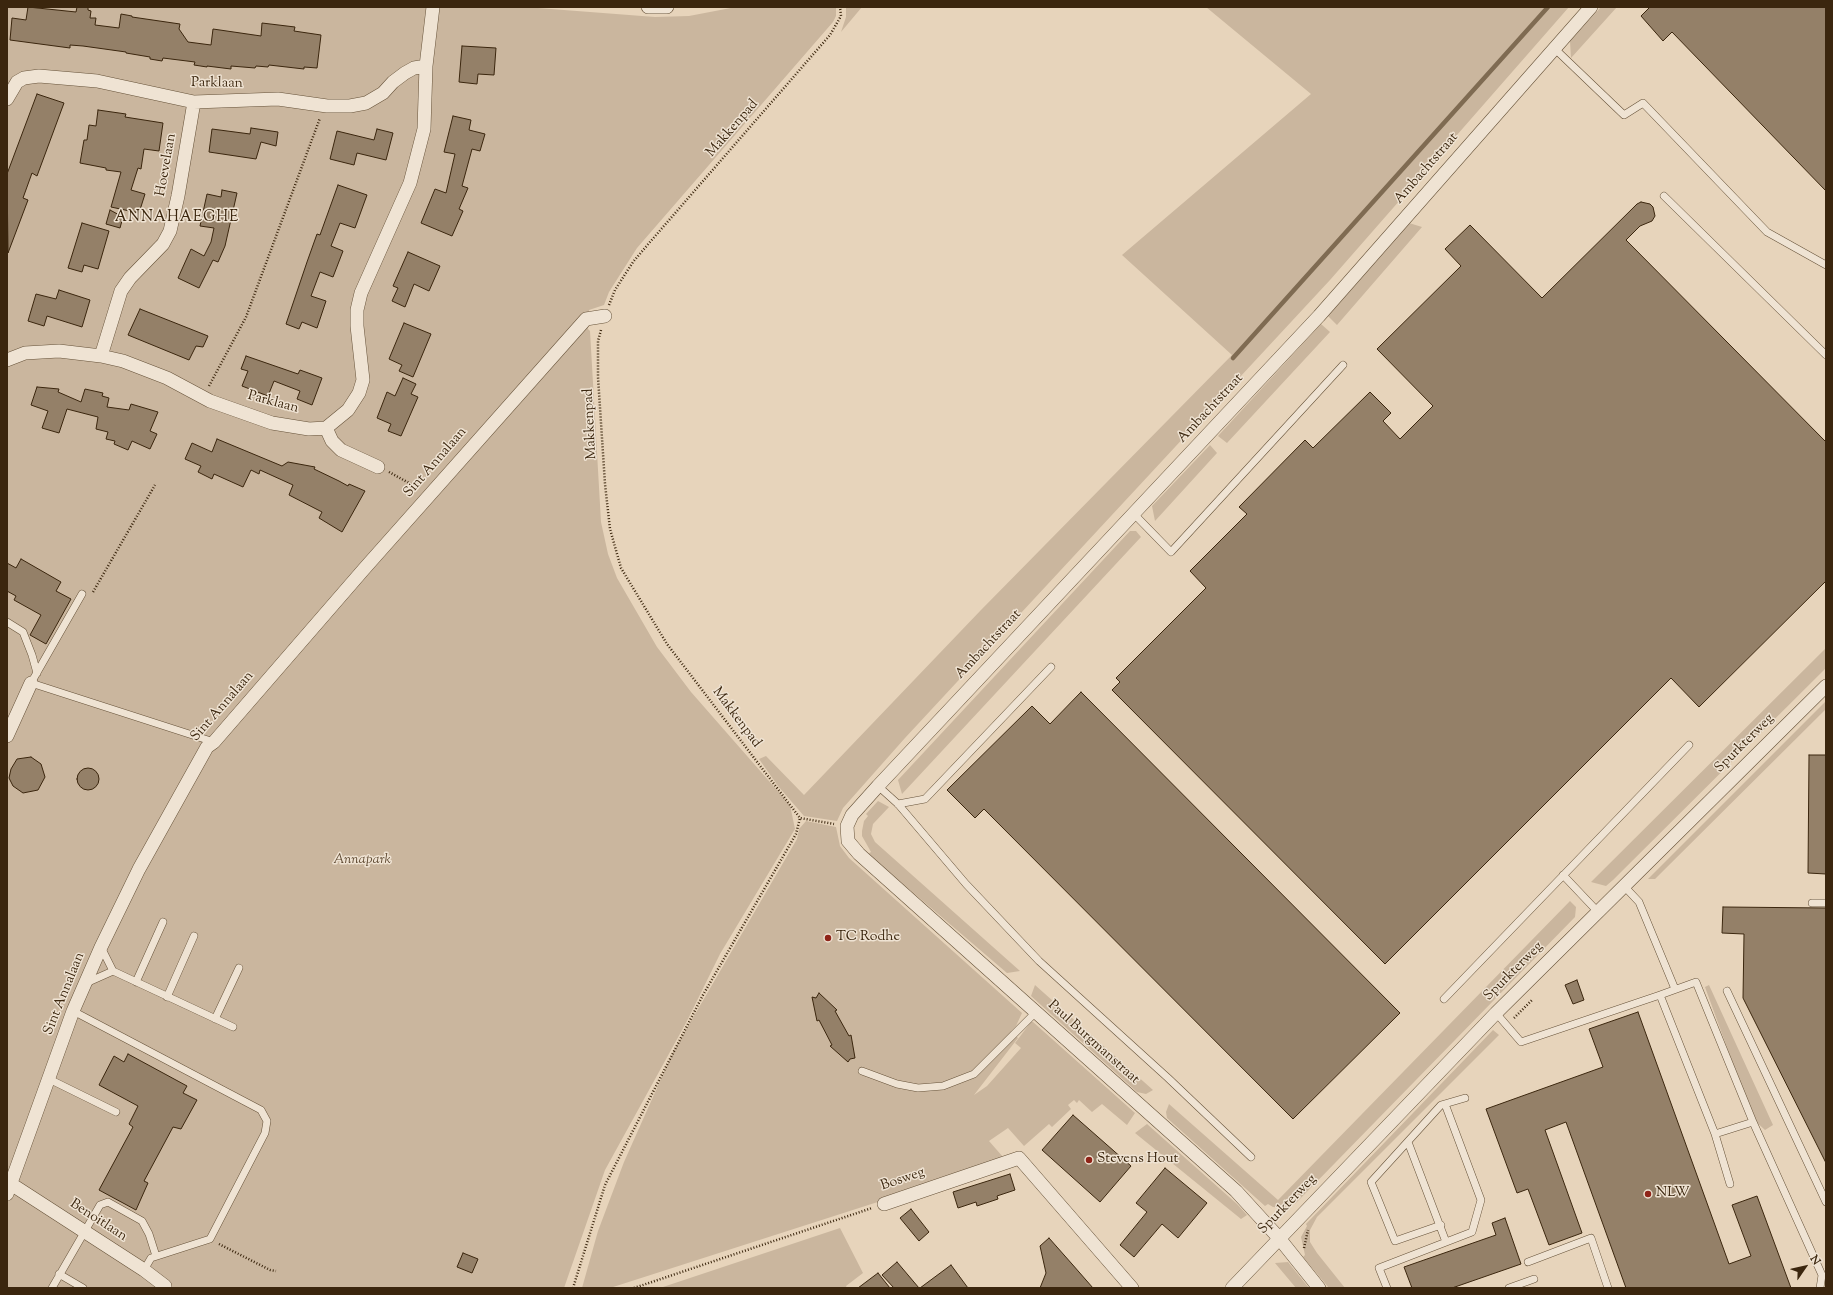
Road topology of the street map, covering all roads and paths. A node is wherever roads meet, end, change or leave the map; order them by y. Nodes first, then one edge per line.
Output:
1 (433, 7) edge
2 (648, 7) edge
3 (667, 7) edge
4 (840, 7) edge
5 (1591, 7) edge
6 (1554, 48) junction
7 (426, 66) junction
8 (7, 99) edge
9 (194, 102) junction
10 (321, 105) junction
11 (1664, 196) dead end
12 (1826, 265) edge
13 (605, 316) junction
14 (1826, 355) edge
15 (101, 356) junction
16 (7, 360) edge
17 (1343, 365) dead end
18 (204, 397) junction
19 (326, 428) junction
20 (378, 467) joint
21 (155, 485) dead end
22 (429, 495) junction
23 (1134, 514) junction
24 (82, 594) joint
25 (7, 622) edge
26 (1051, 667) dead end
27 (34, 678) junction
28 (1826, 686) edge
29 (7, 736) edge
30 (214, 742) junction
31 (1689, 745) dead end
32 (878, 786) junction
33 (898, 804) junction
34 (800, 818) junction
35 (847, 826) junction
36 (1563, 875) junction
37 (1624, 886) junction
38 (1812, 903) dead end
39 (1826, 903) edge
40 (1598, 912) junction
41 (163, 922) dead end
42 (194, 936) dead end
43 (101, 947) junction
44 (239, 968) dead end
45 (113, 971) junction
46 (136, 982) junction
47 (85, 984) junction
48 (1675, 989) junction
49 (1727, 991) dead end
50 (1660, 995) junction
51 (167, 996) junction
52 (1534, 997) dead end
53 (1444, 999) dead end
54 (73, 1011) junction
55 (1035, 1013) junction
56 (1496, 1013) junction
57 (215, 1019) junction
58 (1506, 1025) junction
59 (233, 1027) dead end
60 (862, 1071) dead end
61 (48, 1079) junction
62 (1465, 1098) dead end
63 (1445, 1104) junction
64 (116, 1112) dead end
65 (1753, 1122) junction
66 (1715, 1134) junction
67 (1408, 1142) junction
68 (1251, 1156) dead end
69 (1730, 1184) dead end
70 (8, 1187) edge
71 (1826, 1202) edge
72 (884, 1204) joint
73 (1441, 1225) junction
74 (1308, 1228) dead end
75 (84, 1231) junction
76 (1279, 1238) junction
77 (210, 1239) junction
78 (1446, 1242) junction
79 (156, 1256) junction
80 (1295, 1258) junction
81 (1528, 1262) dead end
82 (144, 1270) junction
83 (276, 1271) dead end
84 (59, 1274) junction
85 (1534, 1279) dead end
86 (52, 1288) edge
87 (83, 1288) edge
88 (166, 1288) edge
89 (572, 1288) edge
90 (634, 1288) edge
91 (1132, 1288) edge
92 (1232, 1288) edge
93 (1319, 1288) edge
94 (1387, 1288) edge
95 (1509, 1288) edge
96 (1608, 1288) edge
97 (1820, 1288) edge

1 - 7 street
2 - 3 street
4 - 13 path, Makkenpad
5 - 6 street, Ambachtstraat
6 - 12 lane
6 - 23 street, Ambachtstraat
7 - 10 street, Parklaan
7 - 19 street
8 - 9 street, Parklaan
9 - 10 street, Parklaan
9 - 15 street, Hoevelaan
10 - 18 path
11 - 14 lane
13 - 22 street, Sint Annalaan
13 - 34 path, Makkenpad
15 - 16 street, Parklaan
15 - 18 street, Parklaan
17 - 23 lane
18 - 19 street, Parklaan
19 - 20 street
20 - 22 path
21 - 24 path
22 - 30 street, Sint Annalaan
23 - 32 street, Ambachtstraat
24 - 27 lane
25 - 27 lane
26 - 33 lane
27 - 29 street
27 - 30 lane
28 - 37 street, Spurkterweg
30 - 43 street, Sint Annalaan
31 - 36 lane
32 - 33 lane
32 - 35 street, Ambachtstraat
33 - 68 lane
34 - 35 path
34 - 89 path
35 - 55 street, Paul Burgmanstraat
36 - 40 lane
36 - 53 lane
37 - 40 street, Spurkterweg
37 - 48 lane
38 - 39 lane
40 - 56 street, Spurkterweg
41 - 46 lane
42 - 51 lane
43 - 45 lane
43 - 47 street, Sint Annalaan
44 - 57 lane
45 - 46 lane
45 - 47 lane
46 - 51 lane
47 - 54 street, Sint Annalaan
48 - 50 lane
48 - 65 lane
49 - 71 lane
50 - 58 lane
50 - 66 lane
51 - 57 lane
52 - 58 path
54 - 61 street, Sint Annalaan
54 - 77 lane
55 - 60 lane
55 - 76 street, Paul Burgmanstraat
56 - 58 lane
56 - 76 street, Spurkterweg
57 - 59 lane
61 - 64 lane
61 - 70 street, Sint Annalaan
62 - 63 lane
63 - 67 lane
63 - 78 lane
65 - 66 lane
65 - 97 lane
66 - 69 lane
67 - 73 lane
67 - 73 lane
70 - 75 street, Benoitlaan
72 - 90 path, Bosweg
72 - 91 street, Bosweg
73 - 78 lane
74 - 80 path
75 - 79 lane
75 - 82 street, Benoitlaan
75 - 84 lane
76 - 80 street, Paul Burgmanstraat
76 - 92 street, Spurkterweg
77 - 79 lane
77 - 83 path
78 - 94 lane
79 - 82 lane
80 - 93 street, Paul Burgmanstraat
81 - 96 lane
82 - 88 street, Benoitlaan
84 - 86 lane
84 - 87 lane
85 - 95 lane

